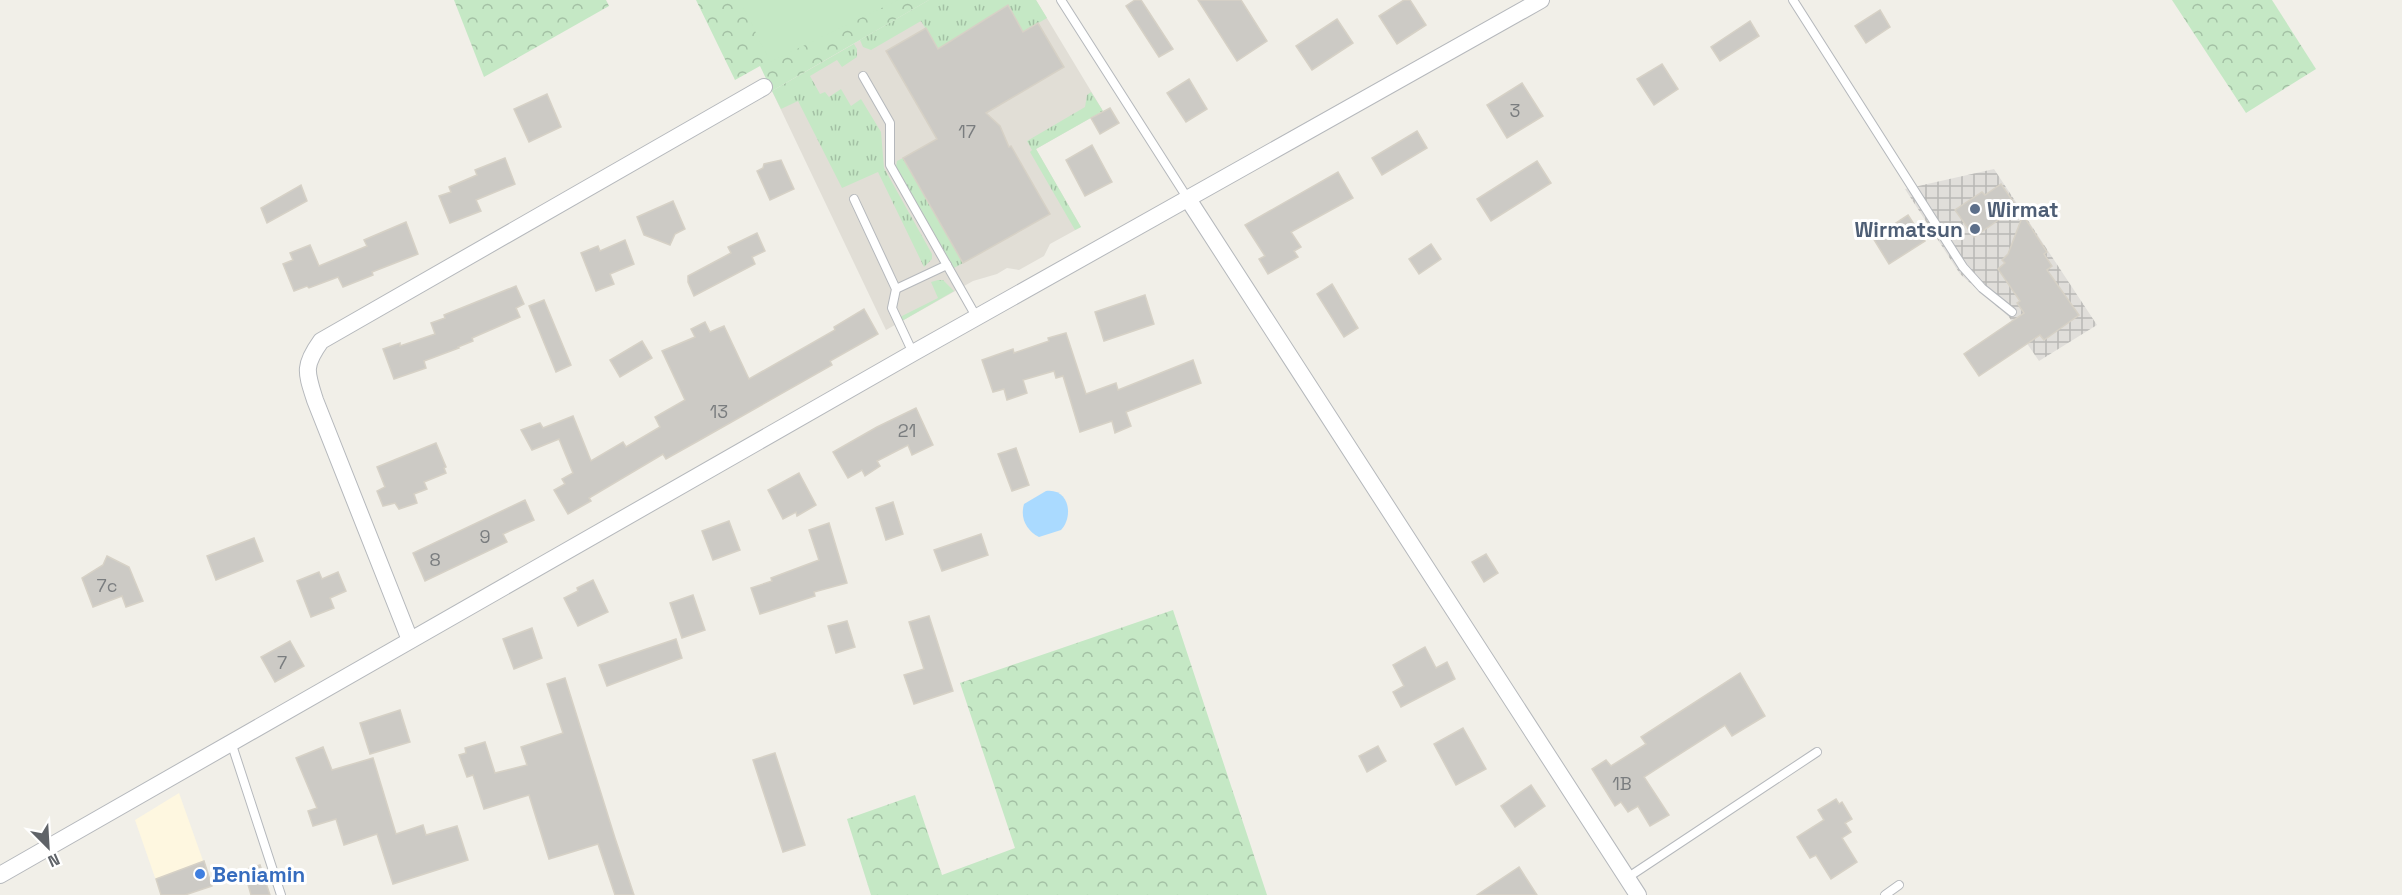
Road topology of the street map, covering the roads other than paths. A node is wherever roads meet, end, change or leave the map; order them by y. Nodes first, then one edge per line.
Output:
1 (1061, 0) edge
2 (1541, 0) edge
3 (1793, 0) edge
4 (863, 76) dead end
5 (764, 87) dead end
6 (854, 199) dead end
7 (1188, 199) junction
8 (947, 265) junction
9 (896, 289) junction
10 (2012, 312) dead end
11 (977, 318) junction
12 (913, 354) junction
13 (410, 640) junction
14 (231, 742) junction
15 (1817, 752) dead end
16 (0, 875) edge
17 (1627, 878) junction
18 (1899, 885) dead end
19 (281, 895) edge
20 (1638, 895) edge
21 (1885, 895) edge

1 - 7 lane
2 - 7 street
3 - 10 lane
4 - 8 lane
5 - 13 street
6 - 9 lane
7 - 11 street
7 - 17 street
8 - 9 lane
8 - 11 lane
9 - 12 lane
11 - 12 street
12 - 13 street
13 - 14 street
14 - 16 street
14 - 19 lane
15 - 17 lane
17 - 20 street
18 - 21 lane

